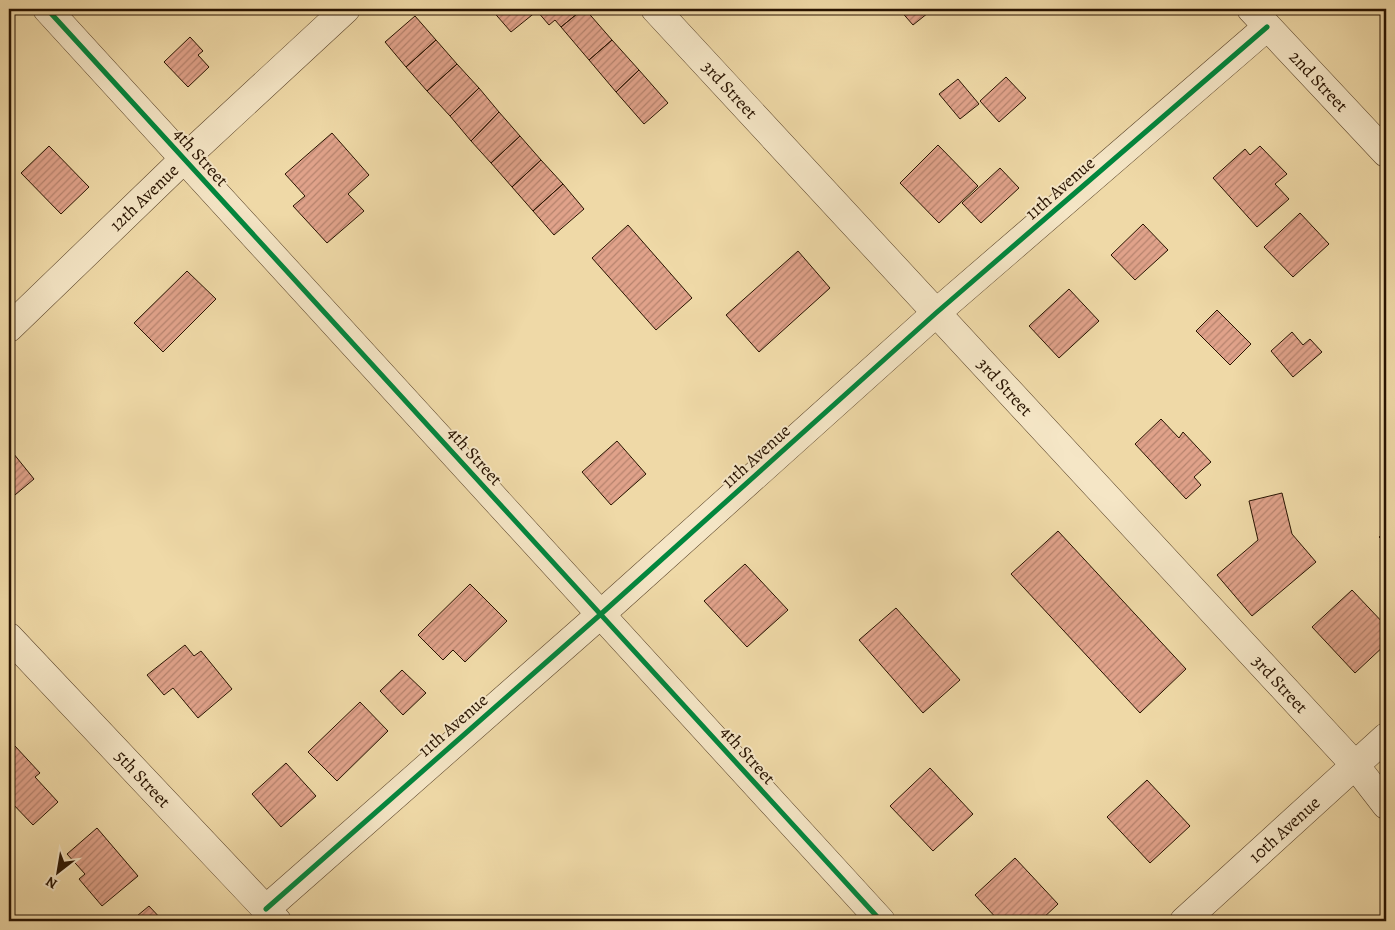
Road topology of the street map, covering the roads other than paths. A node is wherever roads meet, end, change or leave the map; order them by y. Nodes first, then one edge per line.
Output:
1 (47, 9) edge
2 (346, 9) edge
3 (654, 9) edge
4 (1259, 18) edge
5 (1386, 152) edge
6 (184, 159) junction
7 (936, 313) junction
8 (9, 328) edge
9 (600, 614) junction
10 (9, 637) edge
11 (1386, 737) edge
12 (1355, 766) junction
13 (1386, 805) edge
14 (271, 915) edge
15 (881, 921) edge
16 (1184, 921) edge

1 - 6 street, 4th Street
2 - 6 street, 12th Avenue
3 - 7 street, 3rd Street
4 - 5 street, 2nd Street
4 - 7 street, 11th Avenue
6 - 8 street, 12th Avenue
6 - 9 street, 4th Street
7 - 9 street, 11th Avenue
7 - 12 street, 3rd Street
9 - 14 street, 11th Avenue
9 - 15 street, 4th Street
10 - 14 street, 5th Street
11 - 12 street, 10th Avenue
12 - 13 street, 3rd Street
12 - 16 street, 10th Avenue

